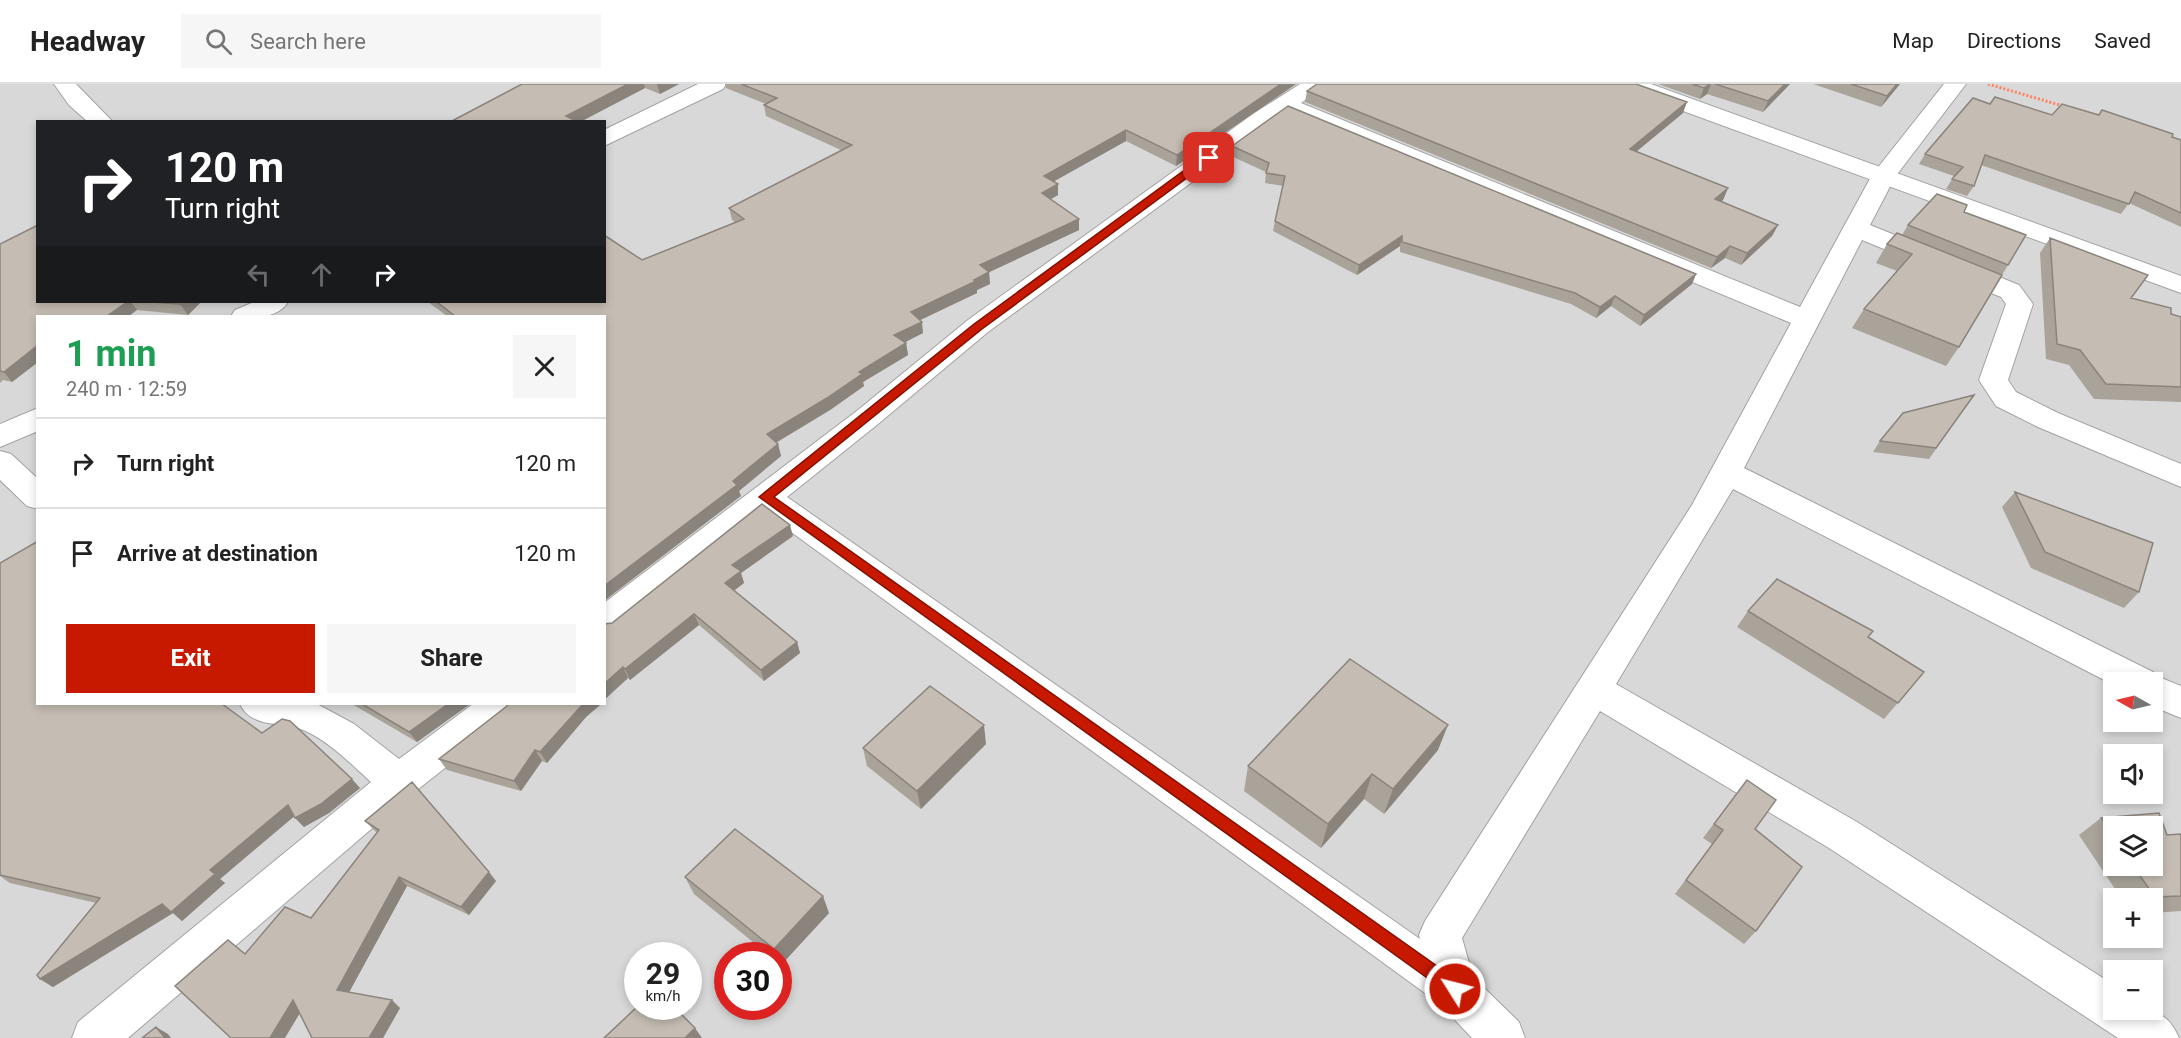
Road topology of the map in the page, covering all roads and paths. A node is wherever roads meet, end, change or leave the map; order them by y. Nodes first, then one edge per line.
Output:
1 (65, 84) edge
2 (715, 84) edge
3 (1315, 84) edge
4 (1631, 84) edge
5 (1955, 84) edge
6 (1988, 84) edge
7 (1284, 104) junction
8 (2067, 106) edge
9 (100, 120) edge
10 (606, 138) edge
11 (1884, 175) junction
12 (1856, 228) junction
13 (2181, 285) edge
14 (274, 303) edge
15 (247, 315) edge
16 (1807, 320) junction
17 (36, 419) edge
18 (0, 437) edge
19 (0, 462) edge
20 (1726, 472) junction
21 (2181, 476) edge
22 (36, 496) edge
23 (765, 497) junction
24 (606, 619) edge
25 (2120, 672) edge
26 (1594, 689) junction
27 (2163, 694) edge
28 (2181, 703) edge
29 (260, 705) edge
30 (498, 705) edge
31 (398, 782) junction
32 (1455, 989) junction
33 (94, 1038) edge
34 (1503, 1038) edge
35 (2157, 1038) edge

1 - 9 street
2 - 10 street
3 - 7 street
4 - 11 street
5 - 11 street
6 - 8 path
7 - 16 street
7 - 23 street
11 - 12 street
11 - 13 street
12 - 16 street
12 - 21 street
14 - 15 street
16 - 20 street
17 - 18 street
19 - 22 street
20 - 25 street
20 - 26 street
23 - 24 street
23 - 32 street
26 - 32 street
26 - 35 street
27 - 28 street
29 - 31 street
30 - 31 street
31 - 33 street
32 - 34 street

